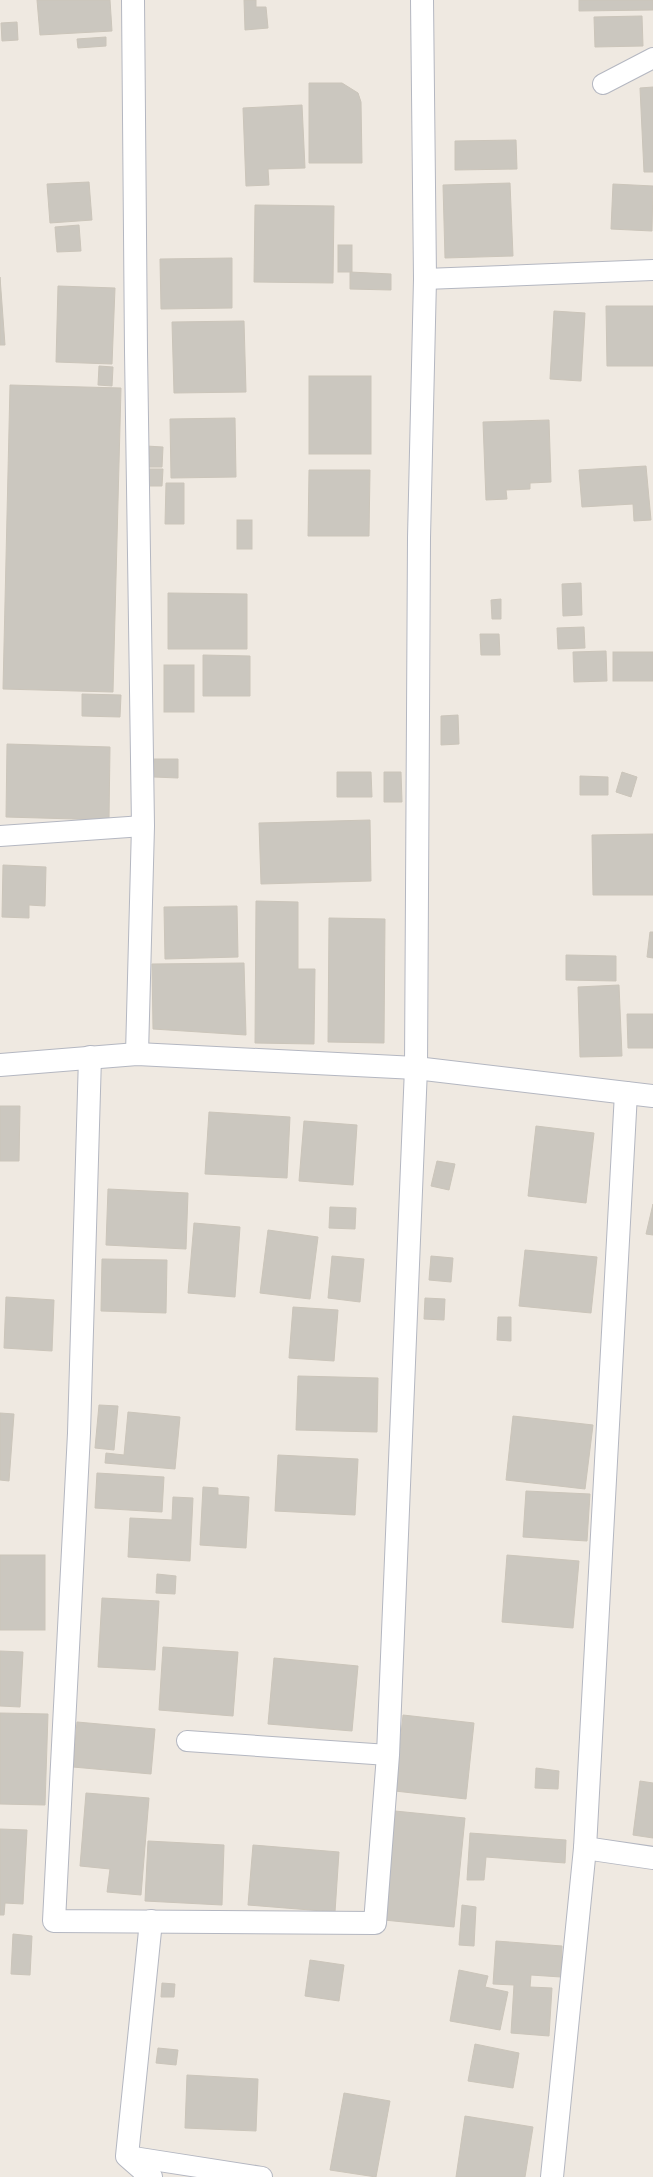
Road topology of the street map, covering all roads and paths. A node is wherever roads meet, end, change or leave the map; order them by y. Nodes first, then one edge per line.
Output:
1 (133, 0) edge
2 (422, 0) edge
3 (653, 58) edge
4 (603, 84) dead end
5 (653, 270) edge
6 (425, 279) junction
7 (143, 826) junction
8 (0, 836) edge
9 (137, 1054) junction
10 (90, 1057) junction
11 (0, 1065) edge
12 (416, 1068) junction
13 (626, 1093) junction
14 (653, 1096) edge
15 (187, 1741) dead end
16 (388, 1755) junction
17 (585, 1848) junction
18 (653, 1858) edge
19 (151, 1921) junction
20 (127, 2156) junction
21 (151, 2177) edge
22 (262, 2177) edge
23 (552, 2177) edge

1 - 7 street
2 - 6 street
3 - 4 lane
5 - 6 lane
6 - 12 street
7 - 8 lane
7 - 9 street
9 - 10 street
9 - 12 street
10 - 11 street
10 - 19 street
12 - 13 street
12 - 16 street
13 - 14 street
13 - 17 street
15 - 16 lane
16 - 19 street
17 - 18 street
17 - 23 street
19 - 20 street
20 - 21 street
20 - 22 lane

